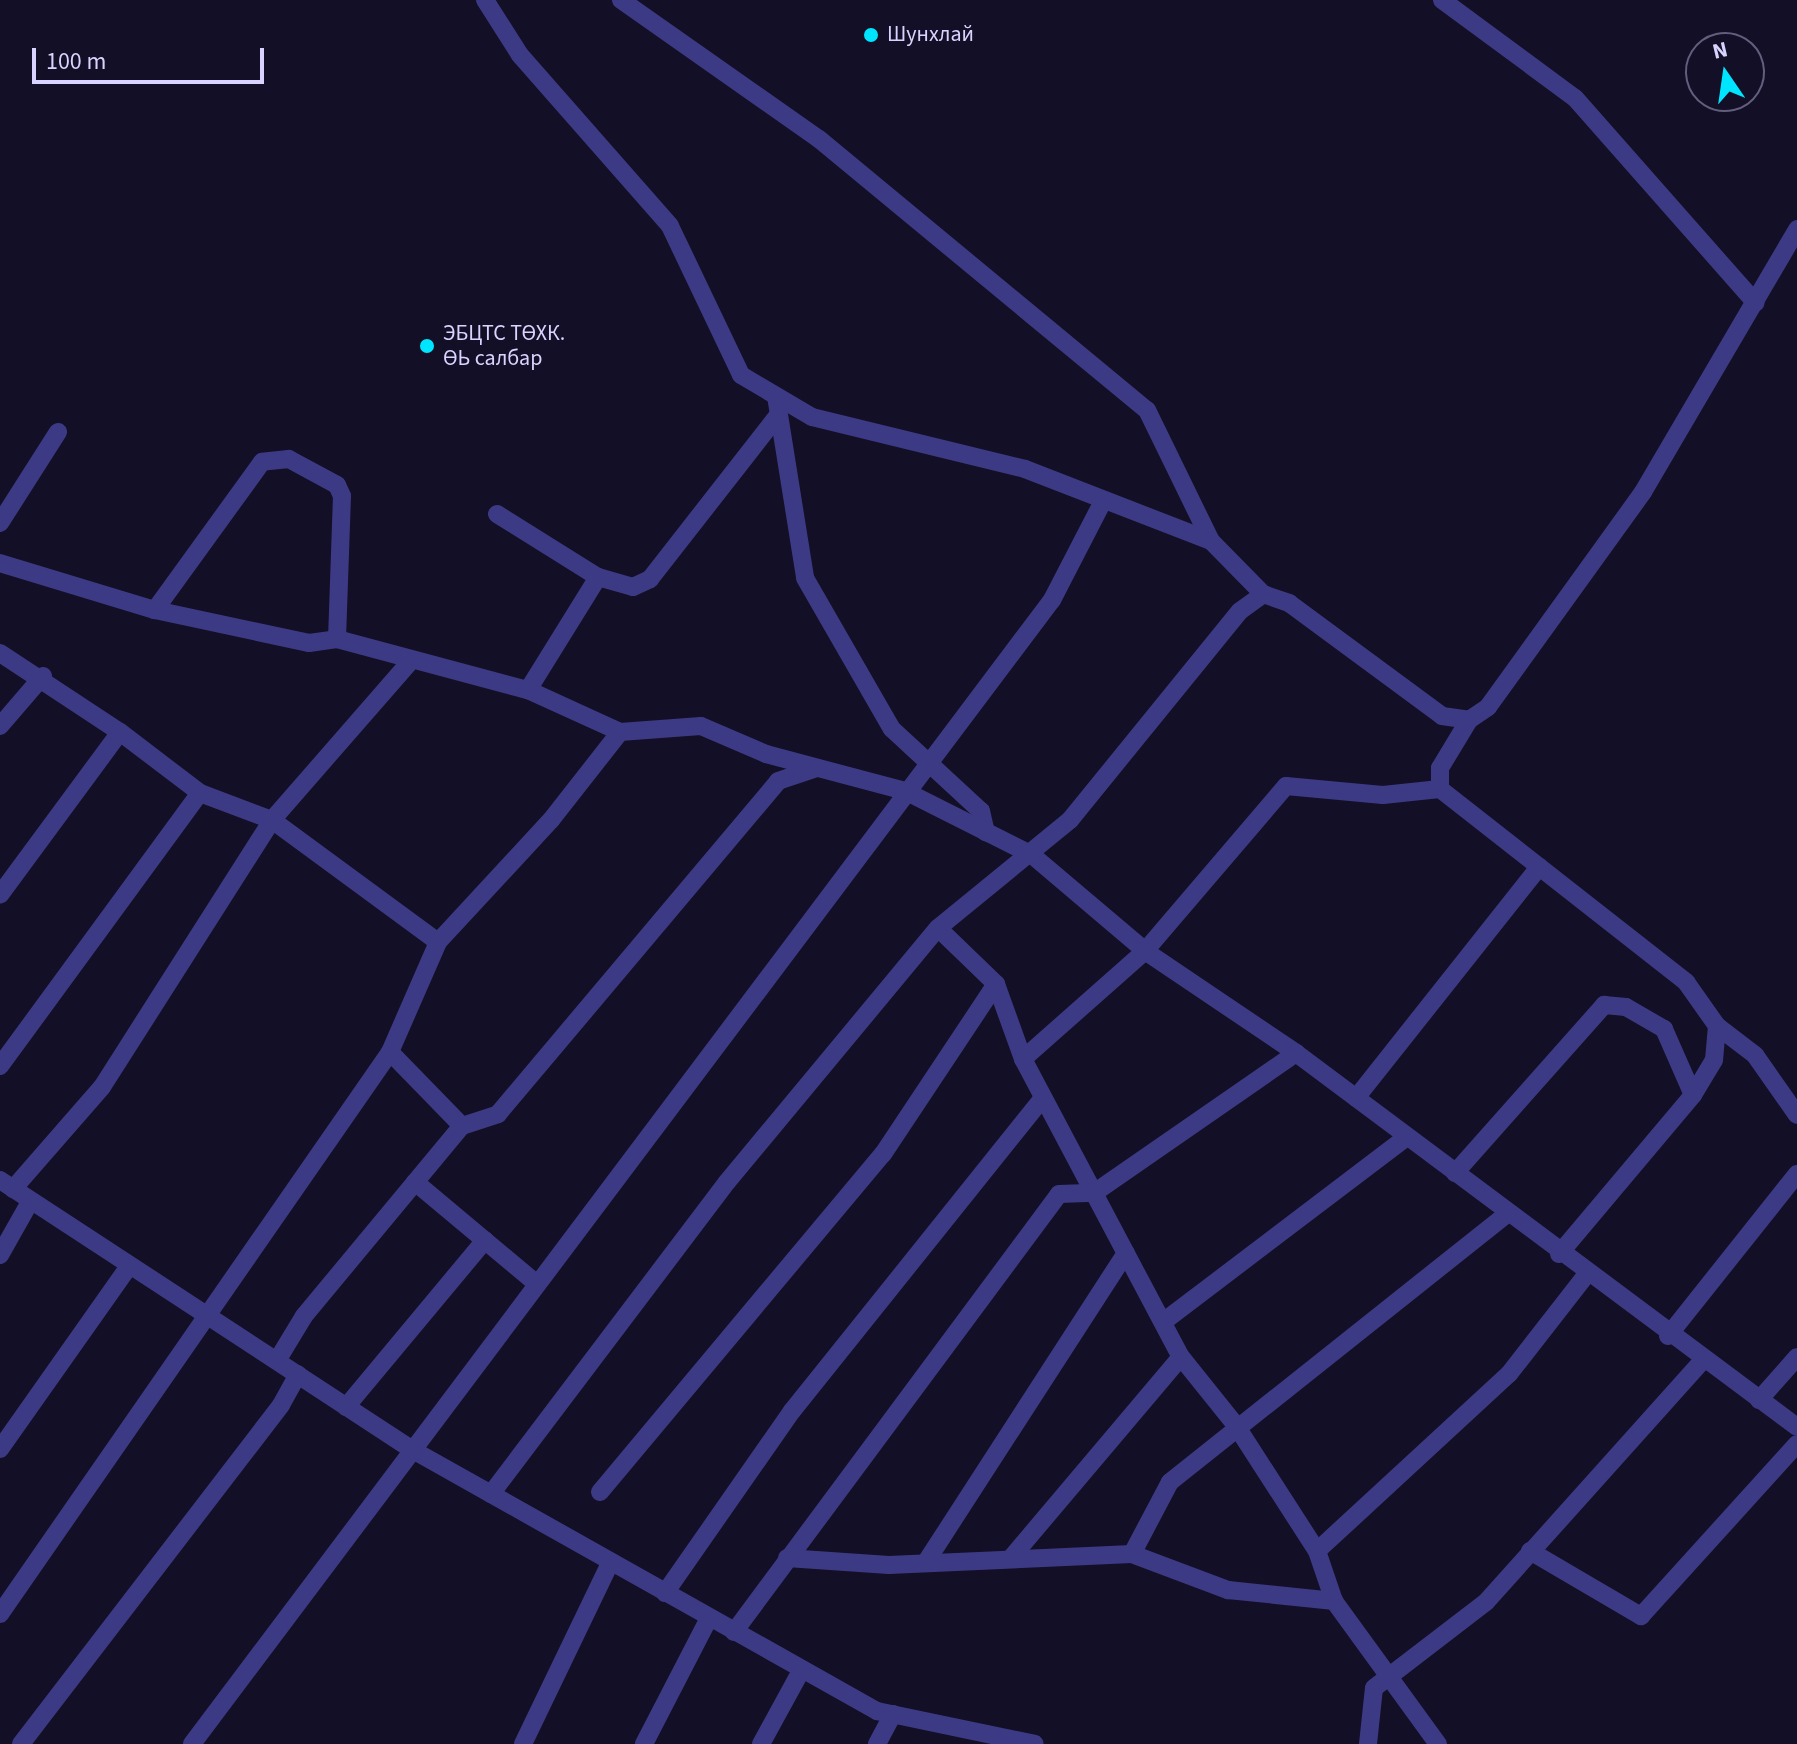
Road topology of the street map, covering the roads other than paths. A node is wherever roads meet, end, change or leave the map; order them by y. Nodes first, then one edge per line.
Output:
1 (485, 0) edge
2 (621, 0) edge
3 (1442, 0) edge
4 (1797, 229) edge
5 (1756, 303) junction
6 (777, 405) junction
7 (58, 432) dead end
8 (1103, 501) junction
9 (497, 514) dead end
10 (0, 523) edge
11 (1211, 541) junction
12 (0, 563) edge
13 (598, 577) junction
14 (1263, 594) junction
15 (155, 610) junction
16 (337, 639) junction
17 (0, 653) edge
18 (410, 662) junction
19 (43, 676) junction
20 (528, 690) junction
21 (1469, 720) junction
22 (0, 726) edge
23 (120, 732) junction
24 (620, 732) junction
25 (925, 765) junction
26 (817, 768) junction
27 (1440, 789) junction
28 (905, 791) junction
29 (200, 793) junction
30 (272, 820) junction
31 (986, 832) junction
32 (1032, 855) junction
33 (1539, 867) junction
34 (0, 895) edge
35 (938, 928) junction
36 (438, 942) junction
37 (1145, 951) junction
38 (996, 984) junction
39 (1717, 1026) junction
40 (390, 1052) junction
41 (1296, 1053) junction
42 (1023, 1059) junction
43 (0, 1066) edge
44 (1693, 1095) junction
45 (1043, 1098) junction
46 (1356, 1098) junction
47 (1797, 1115) edge
48 (462, 1126) junction
49 (1407, 1137) junction
50 (1455, 1173) junction
51 (1797, 1174) edge
52 (415, 1182) junction
53 (6, 1184) edge
54 (1094, 1193) junction
55 (30, 1202) junction
56 (1507, 1214) junction
57 (485, 1240) junction
58 (1126, 1253) junction
59 (1559, 1254) junction
60 (0, 1255) edge
61 (129, 1266) junction
62 (1586, 1275) junction
63 (536, 1283) junction
64 (204, 1315) junction
65 (1163, 1322) junction
66 (1668, 1336) junction
67 (1181, 1357) junction
68 (1797, 1357) edge
69 (278, 1359) junction
70 (1702, 1361) junction
71 (298, 1374) junction
72 (1759, 1400) junction
73 (346, 1407) junction
74 (1237, 1427) junction
75 (1797, 1427) edge
76 (1797, 1444) edge
77 (0, 1449) edge
78 (415, 1452) junction
79 (600, 1492) dead end
80 (491, 1494) junction
81 (1317, 1551) junction
82 (1530, 1551) junction
83 (1132, 1554) junction
84 (787, 1558) junction
85 (1011, 1558) junction
86 (926, 1562) junction
87 (610, 1563) junction
88 (665, 1593) junction
89 (1334, 1601) junction
90 (0, 1614) edge
91 (709, 1618) junction
92 (734, 1632) junction
93 (802, 1669) junction
94 (1386, 1675) junction
95 (893, 1714) junction
96 (1005, 1741) edge
97 (21, 1744) edge
98 (192, 1744) edge
99 (523, 1744) edge
100 (644, 1744) edge
101 (761, 1744) edge
102 (877, 1744) edge
103 (1035, 1744) edge
104 (1368, 1744) edge
105 (1438, 1744) edge

1 - 6 street
2 - 11 street
3 - 5 street
4 - 5 street
5 - 21 street
6 - 8 street
6 - 13 street
6 - 25 street
7 - 10 street
8 - 11 street
8 - 25 street
9 - 13 street
11 - 14 street
12 - 15 street
13 - 20 street
14 - 21 street
14 - 32 street
15 - 16 street
15 - 16 street
16 - 18 street
17 - 19 street
18 - 20 street
18 - 30 street
19 - 22 street
19 - 23 street
20 - 24 street
21 - 27 street
23 - 29 street
23 - 34 street
24 - 26 street
24 - 36 street
25 - 28 street
25 - 31 street
26 - 28 street
26 - 48 street
27 - 33 street
27 - 37 street
28 - 31 street
28 - 63 street
29 - 30 street
29 - 43 street
30 - 36 street
30 - 53 street
31 - 32 street
32 - 35 street
32 - 37 street
33 - 39 street
33 - 46 street
35 - 38 street
35 - 80 street
36 - 40 street
37 - 41 street
37 - 42 street
38 - 42 street
38 - 79 street
39 - 44 street
39 - 47 street
40 - 48 street
40 - 64 street
41 - 46 street
41 - 54 street
42 - 45 street
44 - 50 street
44 - 59 street
45 - 54 street
45 - 88 street
46 - 49 street
48 - 52 street
49 - 50 street
49 - 65 street
50 - 56 street
51 - 66 street
52 - 57 street
52 - 69 street
53 - 55 street
54 - 58 street
54 - 84 street
55 - 60 street
55 - 61 street
56 - 59 street
56 - 74 street
57 - 63 street
57 - 73 street
58 - 65 street
58 - 86 street
59 - 62 street
61 - 64 street
61 - 77 street
62 - 66 street
62 - 81 street
63 - 78 street
64 - 69 street
64 - 90 street
65 - 67 street
66 - 70 street
67 - 74 street
67 - 85 street
68 - 72 street
69 - 71 street
70 - 72 street
70 - 82 street
71 - 73 street
71 - 97 street
72 - 75 street
73 - 78 street
74 - 81 street
74 - 83 street
76 - 82 street
78 - 80 street
78 - 98 street
80 - 87 street
81 - 89 street
82 - 94 street
83 - 85 street
83 - 89 street
84 - 86 street
84 - 92 street
85 - 86 street
87 - 88 street
87 - 99 street
88 - 91 street
89 - 94 street
91 - 92 street
91 - 100 street
92 - 93 street
93 - 95 street
93 - 101 street
94 - 104 street
94 - 105 street
95 - 96 street
95 - 102 street
96 - 103 street

